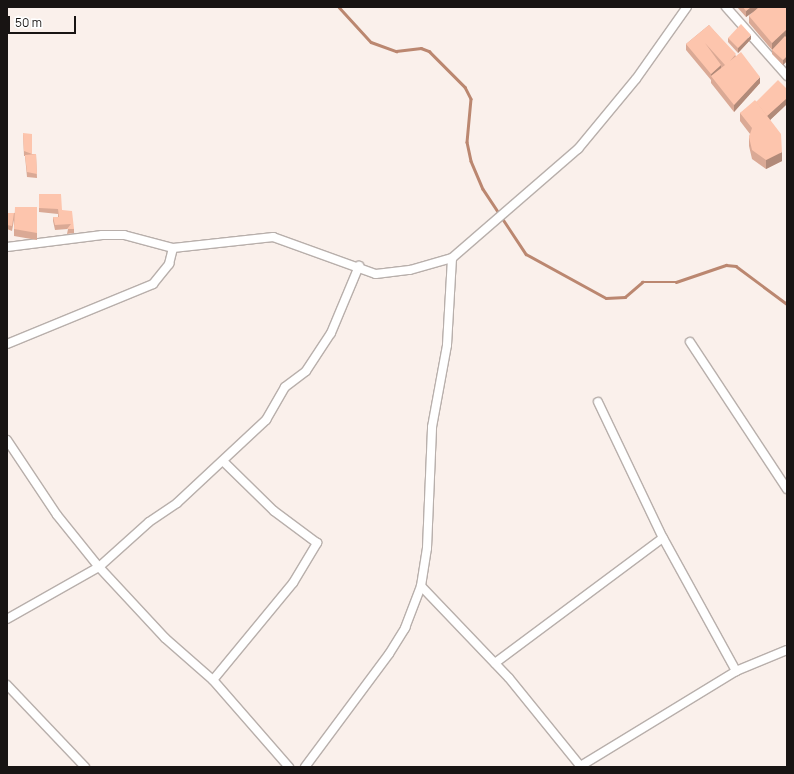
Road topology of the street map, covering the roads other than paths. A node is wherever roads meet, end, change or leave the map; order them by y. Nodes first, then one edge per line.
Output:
1 (687, 7) edge
2 (726, 7) edge
3 (787, 76) edge
4 (7, 247) edge
5 (173, 248) junction
6 (452, 258) junction
7 (359, 266) junction
8 (690, 342) dead end
9 (7, 344) edge
10 (598, 402) dead end
11 (7, 440) edge
12 (223, 461) junction
13 (787, 489) edge
14 (663, 538) junction
15 (99, 567) junction
16 (421, 586) junction
17 (7, 619) edge
18 (787, 650) edge
19 (495, 663) junction
20 (736, 671) junction
21 (213, 680) junction
22 (7, 685) edge
23 (85, 767) edge
24 (289, 767) edge
25 (305, 767) edge
26 (580, 767) edge

1 - 6 street
2 - 3 street
4 - 5 street
5 - 7 street
5 - 9 street
6 - 7 street
6 - 16 street
7 - 12 street
8 - 13 street
10 - 14 street
11 - 15 street
12 - 15 street
12 - 21 street
14 - 19 street
14 - 20 street
15 - 17 street
15 - 21 street
16 - 19 street
16 - 25 street
18 - 20 street
19 - 26 street
20 - 26 street
21 - 24 street
22 - 23 street

